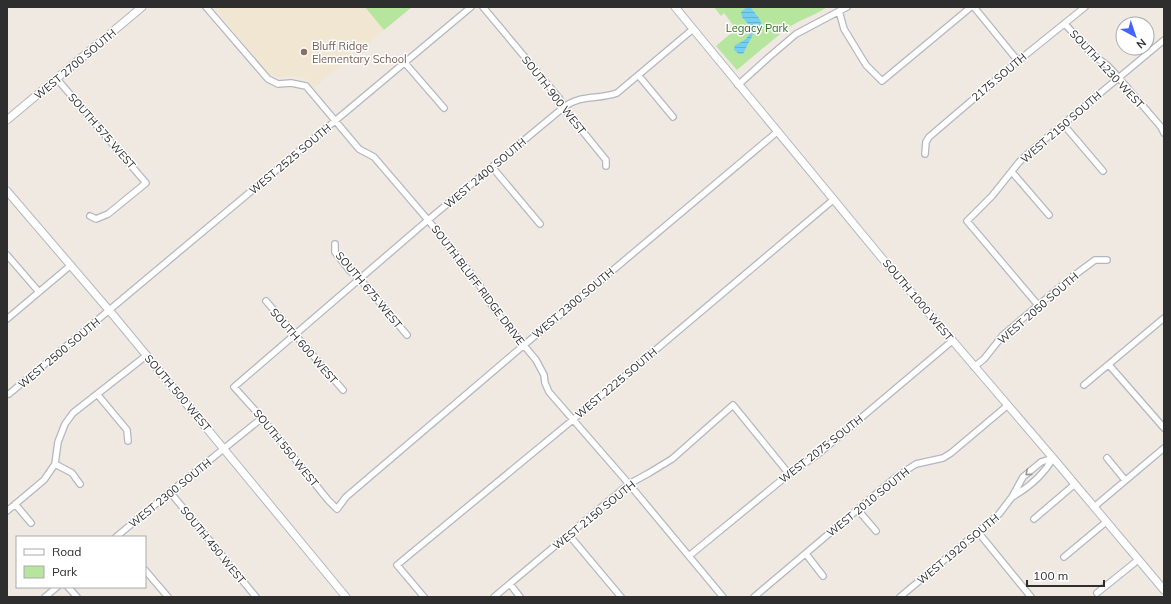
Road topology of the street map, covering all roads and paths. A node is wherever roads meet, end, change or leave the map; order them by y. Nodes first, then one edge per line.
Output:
1 (142, 7) edge
2 (206, 7) edge
3 (471, 7) edge
4 (483, 7) edge
5 (674, 7) edge
6 (847, 7) edge
7 (971, 7) edge
8 (974, 7) edge
9 (1085, 7) edge
10 (839, 11) junction
11 (1065, 24) junction
12 (693, 29) junction
13 (1164, 40) edge
14 (1018, 61) junction
15 (405, 63) junction
16 (638, 76) junction
17 (1119, 78) junction
18 (57, 79) junction
19 (738, 85) junction
20 (564, 107) junction
21 (444, 108) dead end
22 (673, 117) dead end
23 (7, 120) edge
24 (336, 121) junction
25 (1063, 124) junction
26 (777, 132) junction
27 (1164, 133) edge
28 (925, 154) dead end
29 (606, 166) dead end
30 (492, 167) junction
31 (1103, 171) dead end
32 (1012, 172) junction
33 (7, 191) edge
34 (834, 200) junction
35 (1049, 215) dead end
36 (90, 216) dead end
37 (428, 220) junction
38 (540, 224) dead end
39 (335, 244) dead end
40 (7, 255) edge
41 (1108, 260) dead end
42 (71, 265) junction
43 (360, 279) junction
44 (39, 292) junction
45 (266, 301) dead end
46 (1038, 306) junction
47 (110, 311) junction
48 (1164, 318) edge
49 (7, 319) edge
50 (295, 335) junction
51 (407, 335) dead end
52 (952, 341) junction
53 (524, 344) junction
54 (147, 355) junction
55 (1109, 365) junction
56 (974, 367) junction
57 (1084, 385) dead end
58 (234, 387) joint
59 (343, 390) dead end
60 (9, 394) dead end
61 (97, 394) junction
62 (1008, 405) junction
63 (262, 418) junction
64 (573, 420) junction
65 (1164, 428) edge
66 (128, 441) dead end
67 (1164, 448) edge
68 (224, 449) junction
69 (1053, 458) junction
70 (1107, 458) dead end
71 (55, 464) junction
72 (789, 474) junction
73 (1125, 480) junction
74 (80, 484) dead end
75 (629, 484) junction
76 (1075, 484) junction
77 (170, 492) junction
78 (1012, 497) junction
79 (15, 504) junction
80 (1094, 507) junction
81 (337, 509) joint
82 (858, 510) junction
83 (7, 511) edge
84 (1034, 519) dead end
85 (1106, 522) junction
86 (31, 523) dead end
87 (876, 531) dead end
88 (978, 532) junction
89 (569, 535) junction
90 (118, 536) edge
91 (806, 554) junction
92 (688, 556) junction
93 (1064, 557) dead end
94 (1138, 560) junction
95 (146, 571) edge
96 (823, 576) dead end
97 (510, 584) junction
98 (56, 588) edge
99 (69, 588) edge
100 (1164, 590) edge
101 (1097, 593) dead end
102 (45, 597) edge
103 (77, 597) edge
104 (168, 597) edge
105 (256, 597) edge
106 (346, 597) edge
107 (424, 597) edge
108 (494, 597) edge
109 (520, 597) edge
110 (620, 597) edge
111 (723, 597) edge
112 (754, 597) edge
113 (900, 597) edge
114 (1031, 597) edge

1 - 18 main road, WEST 2700 SOUTH
2 - 24 street, SOUTH BLUFF RIDGE DRIVE
3 - 15 street, WEST 2525 SOUTH
4 - 20 street, SOUTH 900 WEST
5 - 12 main road, SOUTH 1000 WEST
6 - 10 street
7 - 10 street
8 - 14 street
9 - 11 street, 2175 SOUTH
10 - 19 street
11 - 14 street, 2175 SOUTH
11 - 17 street, SOUTH 1230 WEST
12 - 16 street, WEST 2400 SOUTH
12 - 19 main road, SOUTH 1000 WEST
13 - 17 street, WEST 2150 SOUTH
14 - 28 street, 2175 SOUTH
15 - 21 street
15 - 24 street, WEST 2525 SOUTH
16 - 20 street, WEST 2400 SOUTH
16 - 22 street
17 - 25 street, WEST 2150 SOUTH
17 - 27 street, SOUTH 1230 WEST
18 - 23 main road, WEST 2700 SOUTH
18 - 36 street, SOUTH 575 WEST
19 - 26 main road, SOUTH 1000 WEST
20 - 29 street, SOUTH 900 WEST
20 - 30 street, WEST 2400 SOUTH
24 - 37 street, SOUTH BLUFF RIDGE DRIVE
24 - 47 street, WEST 2525 SOUTH
25 - 31 street
25 - 32 street, WEST 2150 SOUTH
26 - 34 main road, SOUTH 1000 WEST
26 - 53 street, WEST 2300 SOUTH
30 - 37 street, WEST 2400 SOUTH
30 - 38 street
32 - 35 street
32 - 46 street, WEST 2150 SOUTH
33 - 42 main road, SOUTH 500 WEST
34 - 52 main road, SOUTH 1000 WEST
34 - 64 street, WEST 2225 SOUTH
37 - 43 street, WEST 2400 SOUTH
37 - 53 street, SOUTH BLUFF RIDGE DRIVE
39 - 43 street, SOUTH 675 WEST
40 - 44 street
41 - 46 street, WEST 2050 SOUTH
42 - 44 street
42 - 47 main road, SOUTH 500 WEST
43 - 50 street, WEST 2400 SOUTH
43 - 51 street, SOUTH 675 WEST
44 - 49 street
45 - 50 street, SOUTH 600 WEST
46 - 56 street, WEST 2050 SOUTH
47 - 54 main road, SOUTH 500 WEST
47 - 60 street, WEST 2500 SOUTH
48 - 55 street
50 - 58 street, WEST 2400 SOUTH
50 - 59 street, SOUTH 600 WEST
52 - 56 main road, SOUTH 1000 WEST
52 - 72 street, WEST 2075 SOUTH
53 - 64 street, SOUTH BLUFF RIDGE DRIVE
53 - 81 street, WEST 2300 SOUTH
54 - 61 street
54 - 68 main road, SOUTH 500 WEST
55 - 57 street
55 - 65 street
56 - 62 main road, SOUTH 1000 WEST
58 - 63 street, SOUTH 550 WEST
61 - 66 street
61 - 71 street
62 - 69 main road, SOUTH 1000 WEST
62 - 82 street, WEST 2010 SOUTH
63 - 68 street, WEST 2300 SOUTH
63 - 81 street, SOUTH 550 WEST
64 - 75 street, SOUTH BLUFF RIDGE DRIVE
64 - 107 street, WEST 2225 SOUTH
67 - 73 street
68 - 77 street, WEST 2300 SOUTH
68 - 106 main road, SOUTH 500 WEST
69 - 76 main road, SOUTH 1000 WEST
69 - 78 street, WEST 1920 SOUTH
69 -> 78 street, WEST 1920 SOUTH
70 - 73 street
71 - 74 street
71 - 79 street
72 - 75 street, WEST 2150 SOUTH
72 - 92 street, WEST 2075 SOUTH
73 - 80 street
75 - 89 street, WEST 2150 SOUTH
75 - 92 street, SOUTH BLUFF RIDGE DRIVE
76 - 80 main road, SOUTH 1000 WEST
76 - 84 street
77 - 90 street, WEST 2300 SOUTH
77 - 105 street, SOUTH 450 WEST
78 - 88 street, WEST 1920 SOUTH
79 - 83 street
79 - 86 street
80 - 85 main road, SOUTH 1000 WEST
82 - 87 street
82 - 91 street, WEST 2010 SOUTH
85 - 93 street
85 - 94 main road, SOUTH 1000 WEST
88 - 113 street, WEST 1920 SOUTH
88 - 114 street
89 - 97 street, WEST 2150 SOUTH
89 - 110 street
91 - 96 street
91 - 112 street, WEST 2010 SOUTH
92 - 111 street, SOUTH BLUFF RIDGE DRIVE
94 - 100 main road, SOUTH 1000 WEST
94 - 101 street
95 - 104 street
97 - 108 street, WEST 2150 SOUTH
97 - 109 street
98 - 102 street
99 - 103 street

